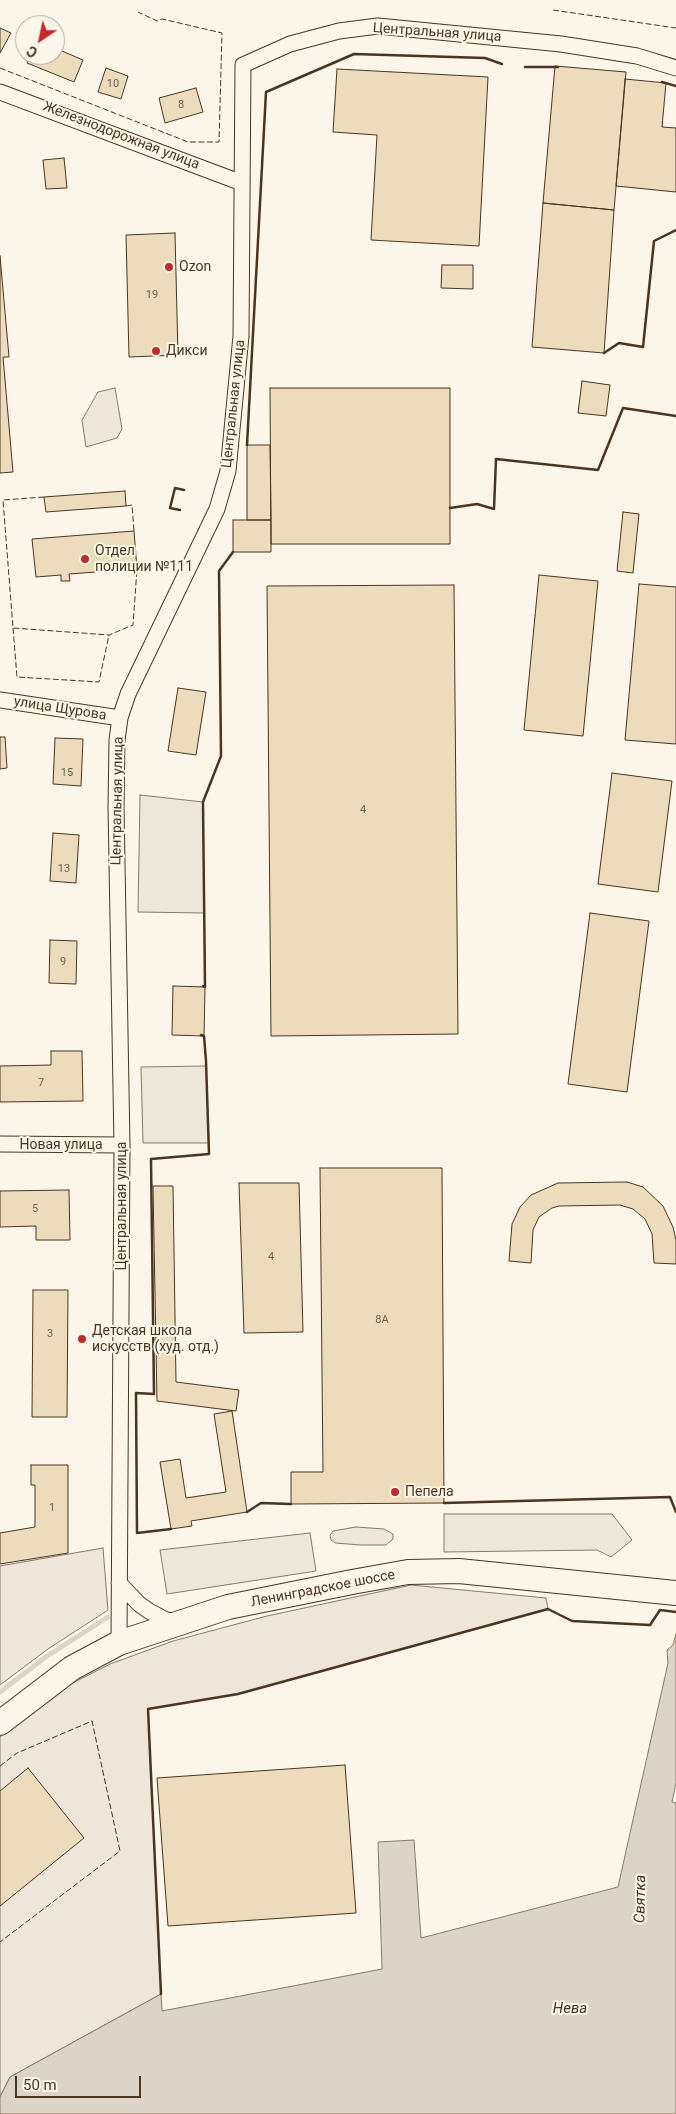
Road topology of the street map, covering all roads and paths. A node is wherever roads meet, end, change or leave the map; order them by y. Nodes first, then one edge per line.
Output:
1 (676, 68) edge
2 (0, 92) edge
3 (242, 182) junction
4 (0, 700) edge
5 (120, 718) junction
6 (0, 1144) edge
7 (122, 1145) junction
8 (119, 1583) junction
9 (666, 1592) edge
10 (182, 1623) junction
11 (119, 1643) junction
12 (0, 1723) edge

1 - 3 street, Центральная улица
2 - 3 street, Железнодорожная улица
3 - 5 street, Центральная улица
4 - 5 street, улица Щурова
5 - 7 street, Центральная улица
6 - 7 street, Новая улица
7 - 8 street, Центральная улица
8 - 10 street
8 - 11 street, Центральная улица
9 - 10 main road, Ленинградское шоссе
10 - 11 main road, Ленинградское шоссе
11 - 12 main road, Ленинградское шоссе

